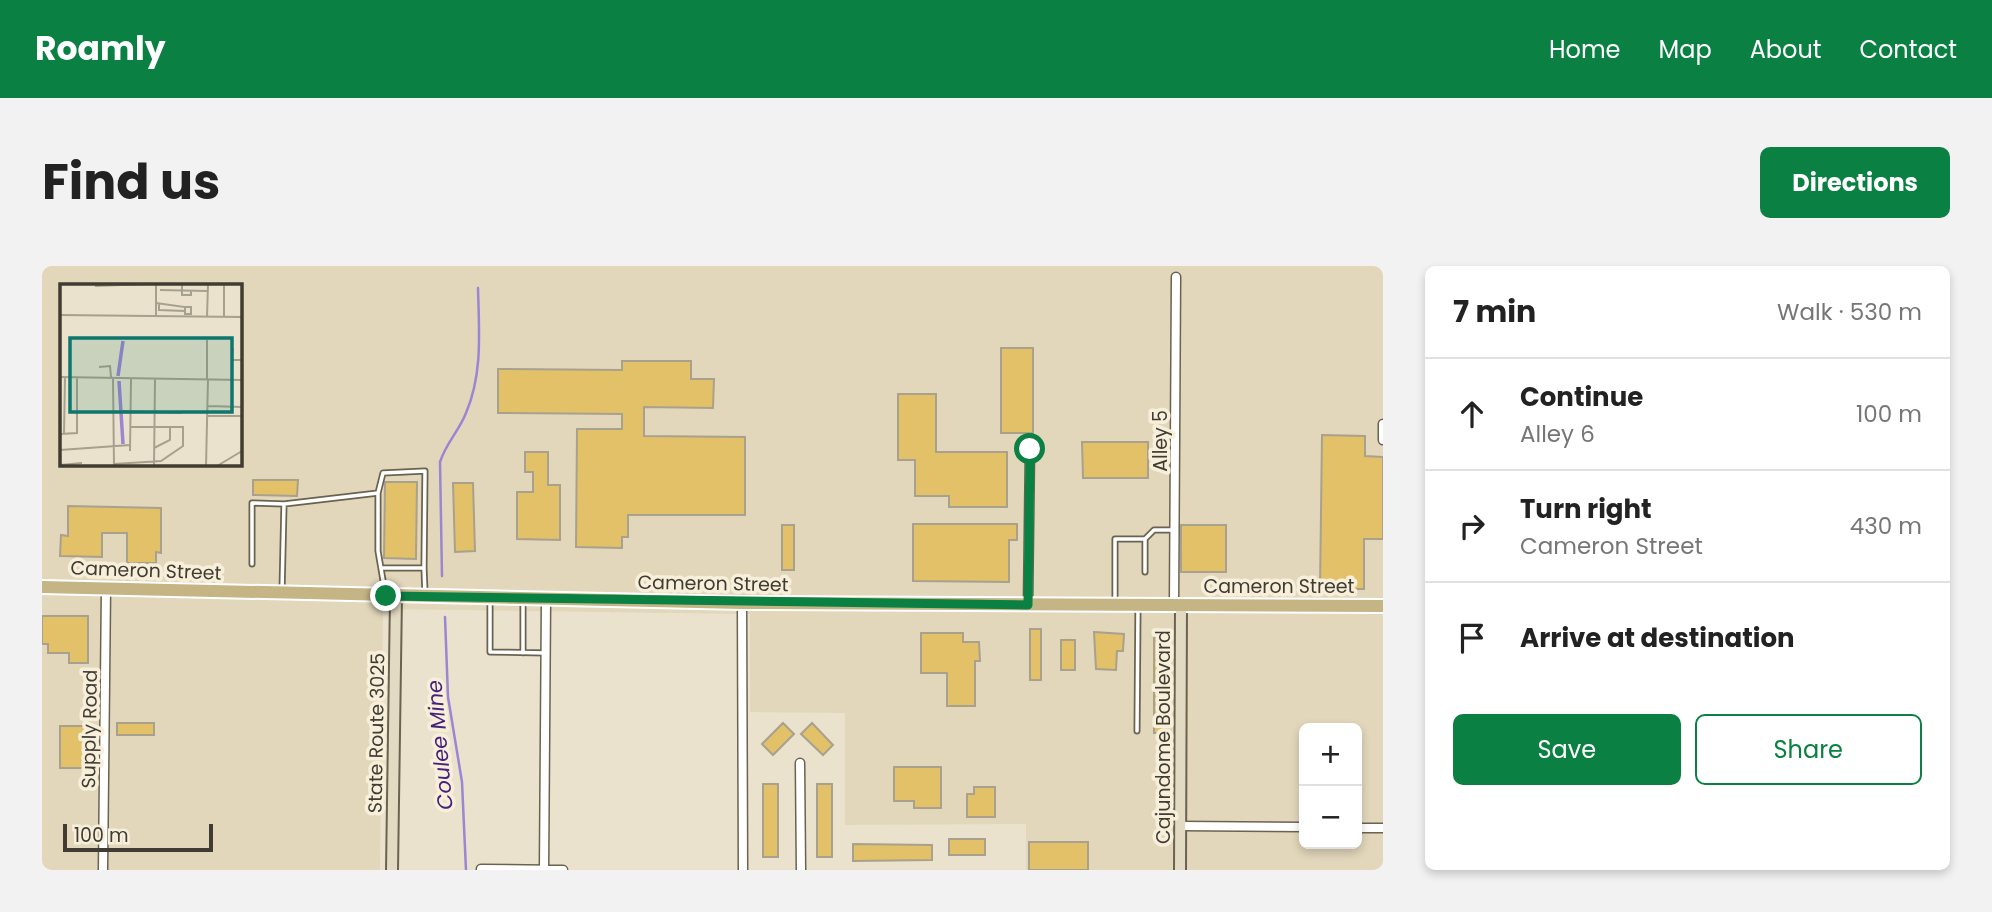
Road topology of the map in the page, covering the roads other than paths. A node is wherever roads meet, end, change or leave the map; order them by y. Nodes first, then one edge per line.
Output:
1 (1176, 277) dead end
2 (1383, 424) edge
3 (1383, 440) edge
4 (1030, 449) dead end
5 (378, 493) junction
6 (284, 503) junction
7 (1175, 530) junction
8 (1145, 539) junction
9 (251, 564) dead end
10 (381, 568) junction
11 (424, 568) junction
12 (1145, 572) dead end
13 (42, 587) edge
14 (106, 588) junction
15 (282, 593) junction
16 (391, 596) junction
17 (425, 597) junction
18 (490, 599) junction
19 (523, 599) junction
20 (546, 600) junction
21 (742, 603) junction
22 (1115, 604) junction
23 (1028, 605) junction
24 (1138, 605) junction
25 (1178, 605) junction
26 (1383, 606) edge
27 (523, 653) junction
28 (546, 653) junction
29 (1137, 731) dead end
30 (800, 763) dead end
31 (1181, 826) junction
32 (1299, 827) edge
33 (1362, 828) edge
34 (1383, 828) edge
35 (481, 869) edge
36 (103, 870) edge
37 (392, 870) edge
38 (544, 870) edge
39 (563, 870) edge
40 (743, 870) edge
41 (801, 870) edge
42 (1180, 870) edge

1 - 7 street, Alley 5
2 - 3 street
4 - 23 street
5 - 6 lane
5 - 10 lane
5 - 11 lane
6 - 9 lane
6 - 15 lane
7 - 8 lane
7 - 25 street, Alley 5
8 - 12 lane
8 - 22 lane
10 - 11 lane
10 - 16 lane
11 - 17 lane
13 - 14 main road, Cameron Street
14 - 15 main road, Cameron Street
14 - 36 street, Supply Road
15 - 16 main road, Cameron Street
16 - 17 main road, Cameron Street
16 - 37 main road, State Route 3025
17 - 18 main road, Cameron Street
18 - 19 main road, Cameron Street
18 - 27 lane
19 - 20 main road, Cameron Street
19 - 27 lane
20 - 21 main road, Cameron Street
20 - 28 street
21 - 23 main road, Cameron Street
21 - 40 street
22 - 23 main road, Cameron Street
22 - 24 main road, Cameron Street
24 - 25 main road, Cameron Street
24 - 29 lane
25 - 26 main road, Cameron Street
25 - 31 main road, Cajundome Boulevard
27 - 28 lane
28 - 38 street
30 - 41 street
31 - 32 street
31 - 42 main road, Cajundome Boulevard
33 - 34 street
35 - 38 street
38 - 39 street

